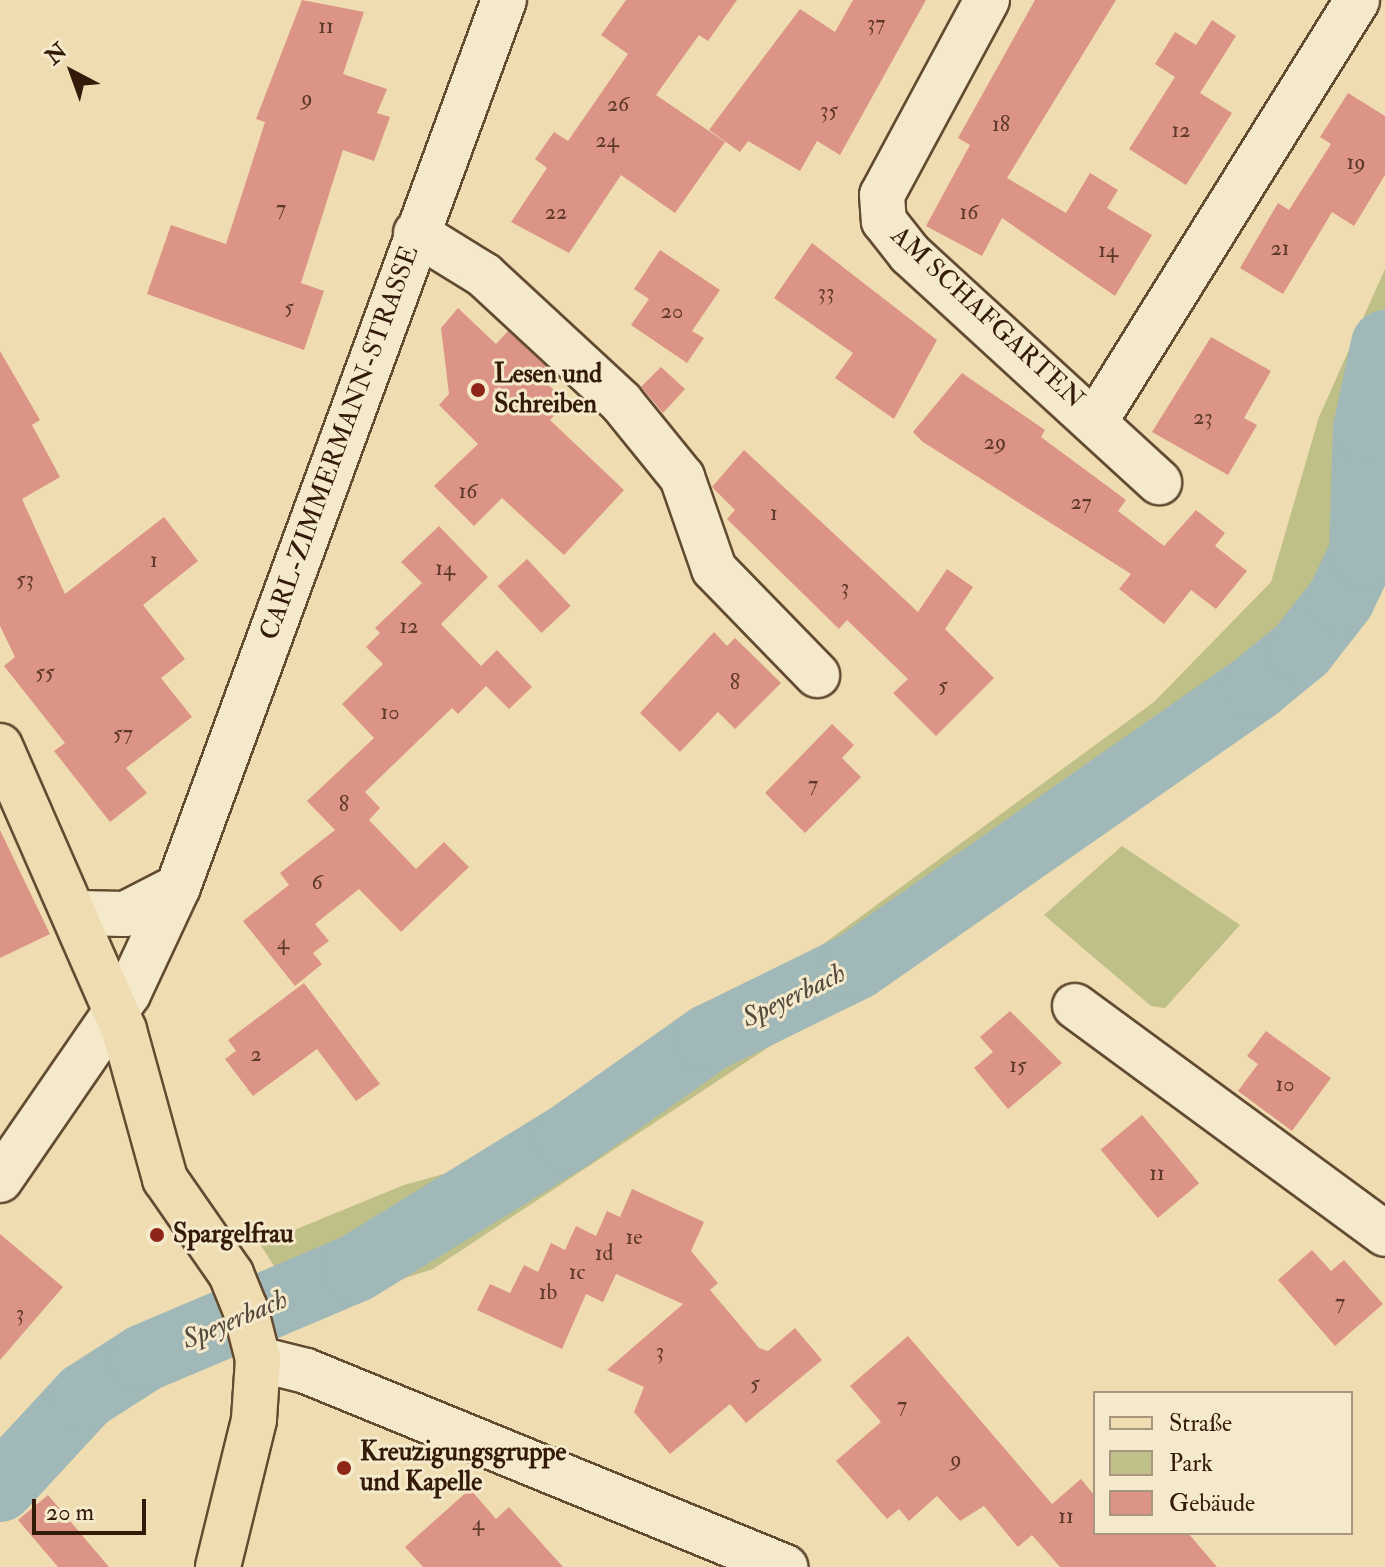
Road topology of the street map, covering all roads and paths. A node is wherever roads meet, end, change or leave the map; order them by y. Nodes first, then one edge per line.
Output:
1 (504, 0) edge
2 (987, 0) edge
3 (1357, 0) edge
4 (416, 233) junction
5 (1096, 420) junction
6 (1159, 482) dead end
7 (817, 675) dead end
8 (0, 746) edge
9 (178, 887) junction
10 (77, 913) junction
11 (1075, 1006) dead end
12 (116, 1011) junction
13 (0, 1180) edge
14 (1385, 1234) edge
15 (255, 1348) junction
16 (218, 1567) edge
17 (785, 1567) edge

1 - 4 street, CARL-ZIMMERMANN-STRASSE
2 - 5 street, AM SCHAFGARTEN
3 - 5 street, AM SCHAFGARTEN
4 - 7 street
4 - 9 street, CARL-ZIMMERMANN-STRASSE
5 - 6 street, AM SCHAFGARTEN
8 - 10 main road
9 - 10 street
9 - 12 street, CARL-ZIMMERMANN-STRASSE
10 - 12 main road
11 - 14 street
12 - 13 street, CARL-ZIMMERMANN-STRASSE
12 - 15 main road
15 - 16 main road
15 - 17 street

